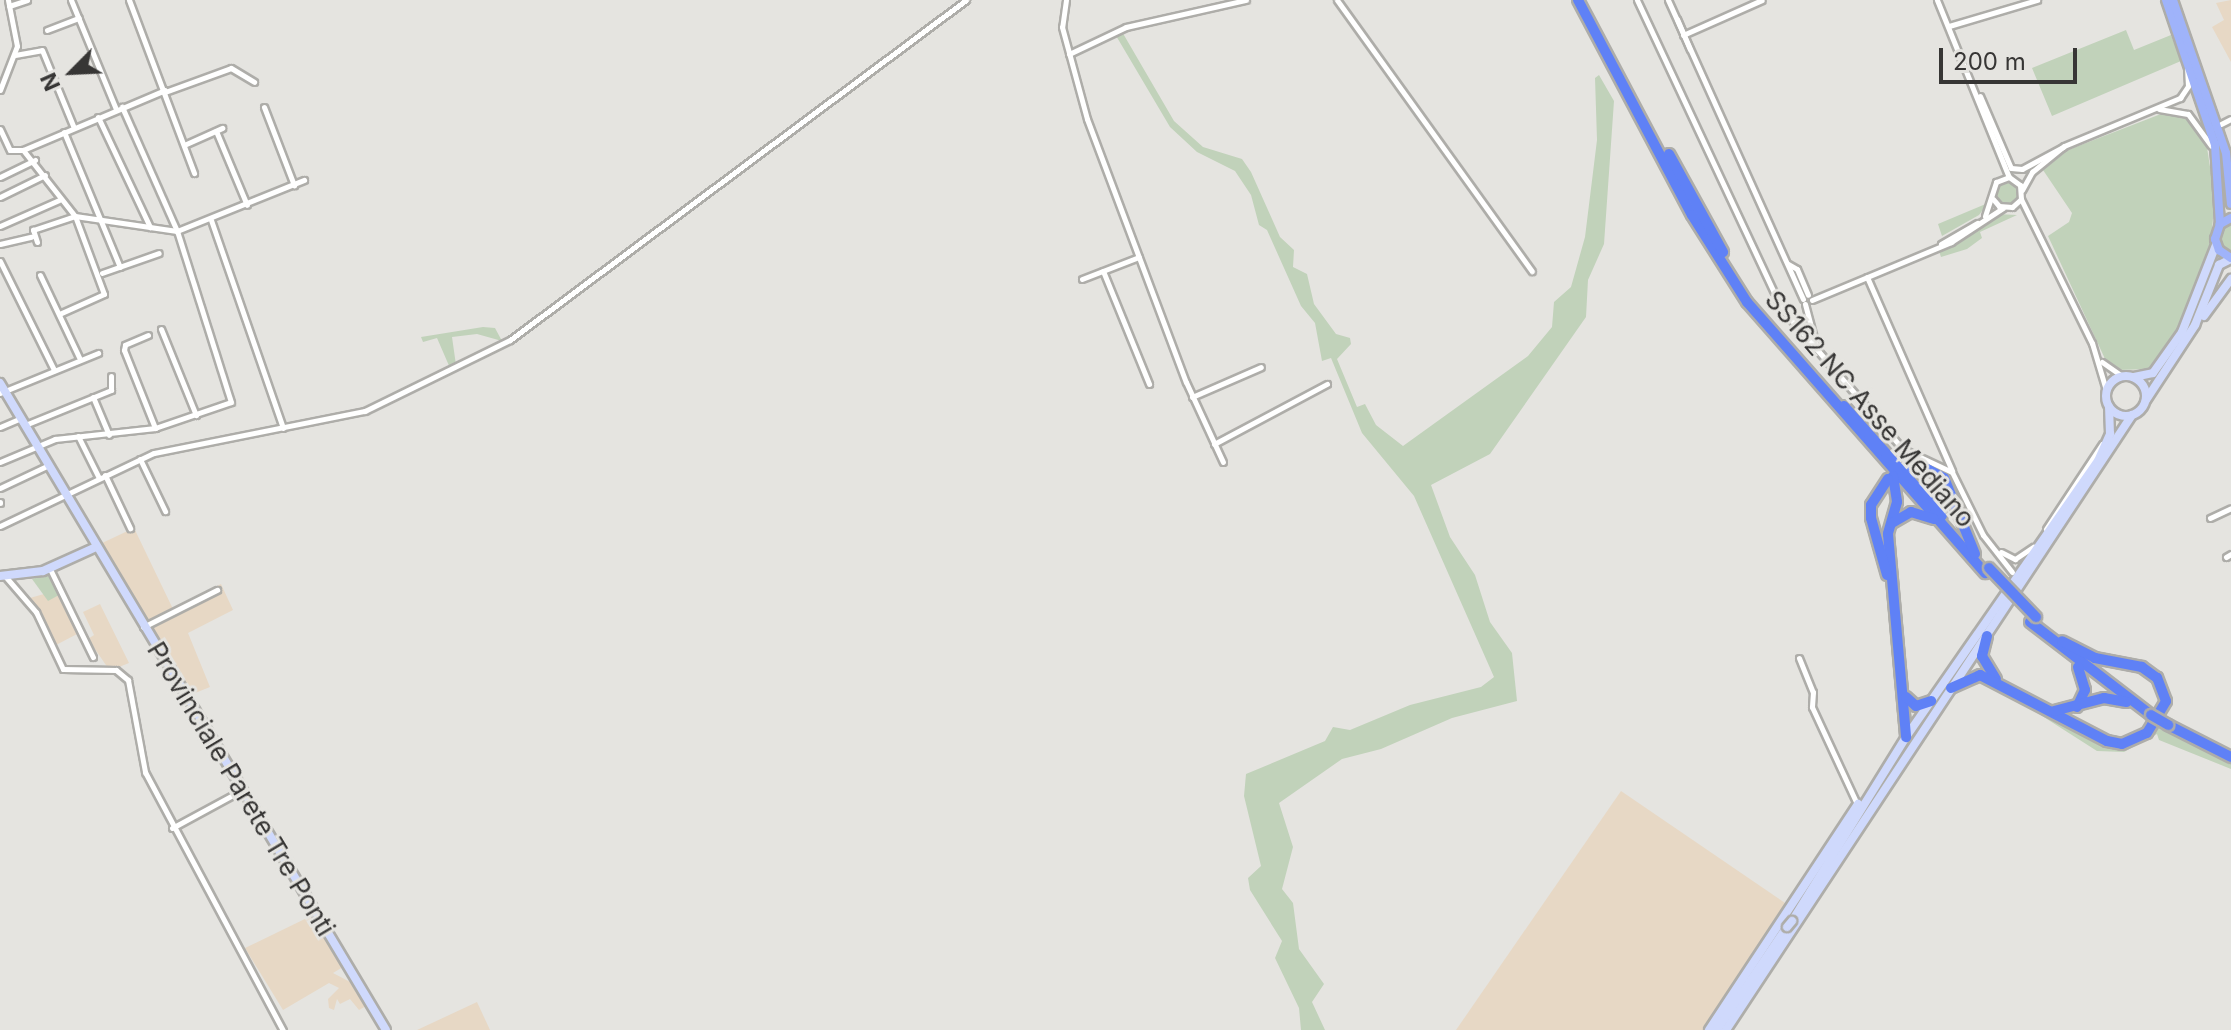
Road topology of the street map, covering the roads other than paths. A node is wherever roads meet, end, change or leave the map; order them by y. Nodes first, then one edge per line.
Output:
1 (27, 0) edge
2 (71, 0) edge
3 (129, 0) edge
4 (966, 0) edge
5 (1066, 0) edge
6 (1246, 0) edge
7 (1337, 0) edge
8 (1578, 0) edge
9 (1637, 0) edge
10 (1668, 0) edge
11 (1762, 0) edge
12 (1937, 0) edge
13 (2037, 0) edge
14 (2166, 0) edge
15 (2173, 0) edge
16 (8, 2) edge
17 (1587, 7) edge
18 (79, 18) junction
19 (1949, 26) junction
20 (47, 30) dead end
21 (1683, 35) junction
22 (1069, 54) junction
23 (15, 55) junction
24 (2187, 62) junction
25 (254, 82) dead end
26 (0, 90) edge
27 (165, 91) junction
28 (1978, 92) junction
29 (119, 108) junction
30 (262, 109) dead end
31 (2150, 110) junction
32 (98, 117) junction
33 (2231, 119) edge
34 (2221, 124) dead end
35 (74, 128) junction
36 (0, 129) edge
37 (64, 132) junction
38 (184, 145) junction
39 (2064, 146) junction
40 (23, 150) junction
41 (2226, 153) junction
42 (1996, 157) junction
43 (35, 160) junction
44 (2231, 165) edge
45 (2218, 167) junction
46 (2032, 172) junction
47 (194, 173) dead end
48 (45, 175) junction
49 (0, 177) edge
50 (2011, 178) junction
51 (304, 180) dead end
52 (1996, 182) junction
53 (294, 185) junction
54 (2022, 190) junction
55 (0, 197) edge
56 (1993, 199) junction
57 (2021, 199) junction
58 (59, 200) junction
59 (2231, 204) edge
60 (247, 205) junction
61 (2012, 207) junction
62 (2003, 208) junction
63 (75, 216) junction
64 (2028, 218) junction
65 (2231, 218) edge
66 (211, 220) junction
67 (103, 221) junction
68 (1980, 221) junction
69 (2220, 224) junction
70 (0, 226) edge
71 (150, 228) junction
72 (177, 231) junction
73 (31, 237) dead end
74 (37, 242) dead end
75 (0, 244) edge
76 (2216, 245) junction
77 (159, 253) dead end
78 (1139, 257) junction
79 (2231, 259) edge
80 (0, 261) edge
81 (120, 267) junction
82 (1103, 271) junction
83 (1532, 271) dead end
84 (102, 273) dead end
85 (40, 275) dead end
86 (1867, 277) junction
87 (1082, 279) dead end
88 (2231, 279) edge
89 (1807, 299) junction
90 (59, 314) junction
91 (2195, 325) junction
92 (161, 329) dead end
93 (148, 335) dead end
94 (1817, 350) junction
95 (98, 353) dead end
96 (79, 357) dead end
97 (2098, 358) junction
98 (1261, 367) dead end
99 (54, 370) junction
100 (111, 376) dead end
101 (1812, 376) junction
102 (2122, 376) junction
103 (2134, 377) junction
104 (1149, 384) dead end
105 (1327, 384) dead end
106 (1, 389) edge
107 (2106, 390) junction
108 (93, 397) junction
109 (1192, 397) junction
110 (2146, 400) junction
111 (2109, 407) junction
112 (196, 415) junction
113 (2132, 415) junction
114 (22, 422) junction
115 (0, 427) edge
116 (155, 428) junction
117 (283, 428) junction
118 (2110, 434) junction
119 (109, 435) junction
120 (78, 436) junction
121 (1214, 444) junction
122 (37, 447) junction
123 (140, 459) junction
124 (0, 462) edge
125 (1223, 462) dead end
126 (49, 465) junction
127 (1906, 468) dead end
128 (1952, 472) junction
129 (1889, 475) junction
130 (102, 477) junction
131 (0, 488) edge
132 (66, 494) junction
133 (2231, 508) edge
134 (165, 511) dead end
135 (2210, 518) dead end
136 (1936, 520) junction
137 (1892, 523) junction
138 (0, 526) edge
139 (130, 528) dead end
140 (96, 547) junction
141 (1996, 550) junction
142 (1975, 554) junction
143 (2015, 559) junction
144 (50, 569) junction
145 (1987, 570) junction
146 (2012, 572) junction
147 (3, 576) edge
148 (2010, 589) junction
149 (217, 590) dead end
150 (1893, 592) junction
151 (2033, 620) junction
152 (143, 627) junction
153 (1987, 636) junction
154 (2062, 641) junction
155 (93, 657) dead end
156 (1799, 658) dead end
157 (2075, 661) junction
158 (1997, 681) junction
159 (1951, 688) junction
160 (1906, 697) junction
161 (1931, 701) junction
162 (2136, 706) junction
163 (2075, 708) junction
164 (2052, 711) junction
165 (2152, 712) junction
166 (2169, 722) junction
167 (1906, 737) junction
168 (2231, 749) edge
169 (2231, 757) edge
170 (1879, 779) junction
171 (242, 790) junction
172 (1857, 804) junction
173 (172, 828) junction
174 (1791, 922) junction
175 (283, 1030) edge
176 (386, 1030) edge
177 (1709, 1030) edge
178 (1717, 1030) edge
179 (1726, 1030) edge

1 - 16 street
2 - 18 street
3 - 27 street
4 - 117 street
5 - 22 street
6 - 22 street
7 - 83 street
8 - 17 highway, SS162 NC Asse Mediano
9 - 94 street
10 - 21 street
11 - 21 street
12 - 19 street
13 - 19 street
14 - 24 main road
15 - 41 main road
16 - 23 street
17 - 101 highway, SS162 NC Asse Mediano
18 - 20 street
18 - 29 street
19 - 28 street
21 - 89 street
22 - 78 street
23 - 26 street
23 - 35 street
24 - 31 street
24 - 45 main road
25 - 27 street
27 - 29 street
27 - 38 street
28 - 39 street
28 - 42 street
29 - 32 street
29 - 72 street
30 - 53 street
31 - 39 street
31 - 45 street
32 - 35 street
32 - 71 street
33 - 34 street
35 - 37 street
36 - 40 street
37 - 40 street
37 - 67 street
38 - 47 street
38 - 60 street
39 - 46 street
40 - 43 street
41 - 44 main road
41 - 59 main road
42 - 50 street
42 - 52 street
43 - 48 street
43 - 49 street
45 - 69 main road
46 - 50 street
46 - 54 street
48 - 55 street
48 - 58 street
50 - 52 street
50 - 54 street
51 - 53 street
52 - 56 street
53 - 60 street
54 - 57 street
56 - 62 street
56 - 68 street
57 - 61 street
57 - 64 street
58 - 63 street
58 - 70 street
60 - 66 street
61 - 62 street
61 - 64 street
62 - 68 street
63 - 67 street
63 - 74 street
63 - 90 street
64 - 97 street
65 - 69 main road
66 - 72 street
66 - 117 street
67 - 71 street
67 - 81 street
68 - 86 street
69 - 76 main road
71 - 72 street
72 - 112 street
73 - 75 street
76 - 79 main road
76 - 103 main road
77 - 81 street
78 - 82 street
78 - 109 street
79 - 91 main road
80 - 99 street
81 - 84 street
82 - 87 street
82 - 104 street
85 - 90 street
86 - 89 street
86 - 128 street
88 - 91 main road
89 - 94 street
90 - 96 street
91 - 110 main road
92 - 112 street
93 - 116 street
94 - 128 street
95 - 99 street
97 - 102 street
97 - 107 street
98 - 109 street
99 - 106 street
100 - 108 street
101 - 129 highway, SS162 NC Asse Mediano
101 - 142 highway, SS162 NC Asse Mediano
102 - 103 main road
102 - 107 main road
103 - 110 main road
105 - 121 street
106 - 114 main road, Provinciale Parete Tre Ponti
107 - 111 main road
108 - 114 street
108 - 119 street
109 - 121 street
110 - 113 main road
111 - 113 main road
111 - 118 main road
112 - 116 street
113 - 153 main road
114 - 115 street
114 - 122 main road, Provinciale Parete Tre Ponti
116 - 119 street
117 - 123 street
118 - 143 street
118 - 148 main road
119 - 120 street
120 - 122 street
120 - 130 street
121 - 125 street
122 - 124 street
122 - 126 main road, Provinciale Parete Tre Ponti
123 - 130 street
123 - 134 street
126 - 131 street
126 - 132 main road, Provinciale Parete Tre Ponti
127 - 142 highway
128 - 141 street
129 - 136 highway, SS162 NC Asse Mediano
129 - 137 highway
129 - 150 highway
130 - 132 street
130 - 139 street
132 - 138 street
132 - 140 main road, Provinciale Parete Tre Ponti
133 - 135 street
136 - 137 highway
136 - 145 highway, SS162 NC Asse Mediano
137 - 150 highway
140 - 144 main road
140 - 152 main road, Provinciale Parete Tre Ponti
141 - 143 street
141 - 146 street
142 - 145 highway, SS162 NC Asse Mediano
143 - 146 street
144 - 147 main road
144 - 155 street
145 - 151 highway, SS162 NC Asse Mediano, bridge
146 - 148 street
147 - 173 street
148 - 161 main road
149 - 152 street
150 - 160 highway
151 - 154 highway, SS162 NC Asse Mediano
151 - 157 highway, SS162 NC Asse Mediano
152 - 171 main road, Provinciale Parete Tre Ponti
153 - 158 highway
153 - 159 main road
154 - 164 highway
154 - 165 highway, SS162 NC Asse Mediano
156 - 172 street
157 - 162 highway, SS162 NC Asse Mediano
157 - 163 highway
158 - 159 highway
158 - 164 highway
159 - 174 main road
160 - 161 highway
160 - 167 highway
161 - 167 main road
162 - 163 highway
162 - 165 highway, SS162 NC Asse Mediano
163 - 164 highway
165 - 166 highway, SS162 NC Asse Mediano
166 - 168 highway, SS162 NC Asse Mediano
166 - 169 highway, SS162 NC Asse Mediano
167 - 170 main road
170 - 172 main road
170 - 174 main road
171 - 173 street
171 - 176 main road, Provinciale Parete Tre Ponti
172 - 174 main road
173 - 175 street
174 - 177 main road
174 - 178 main road
174 - 179 main road

